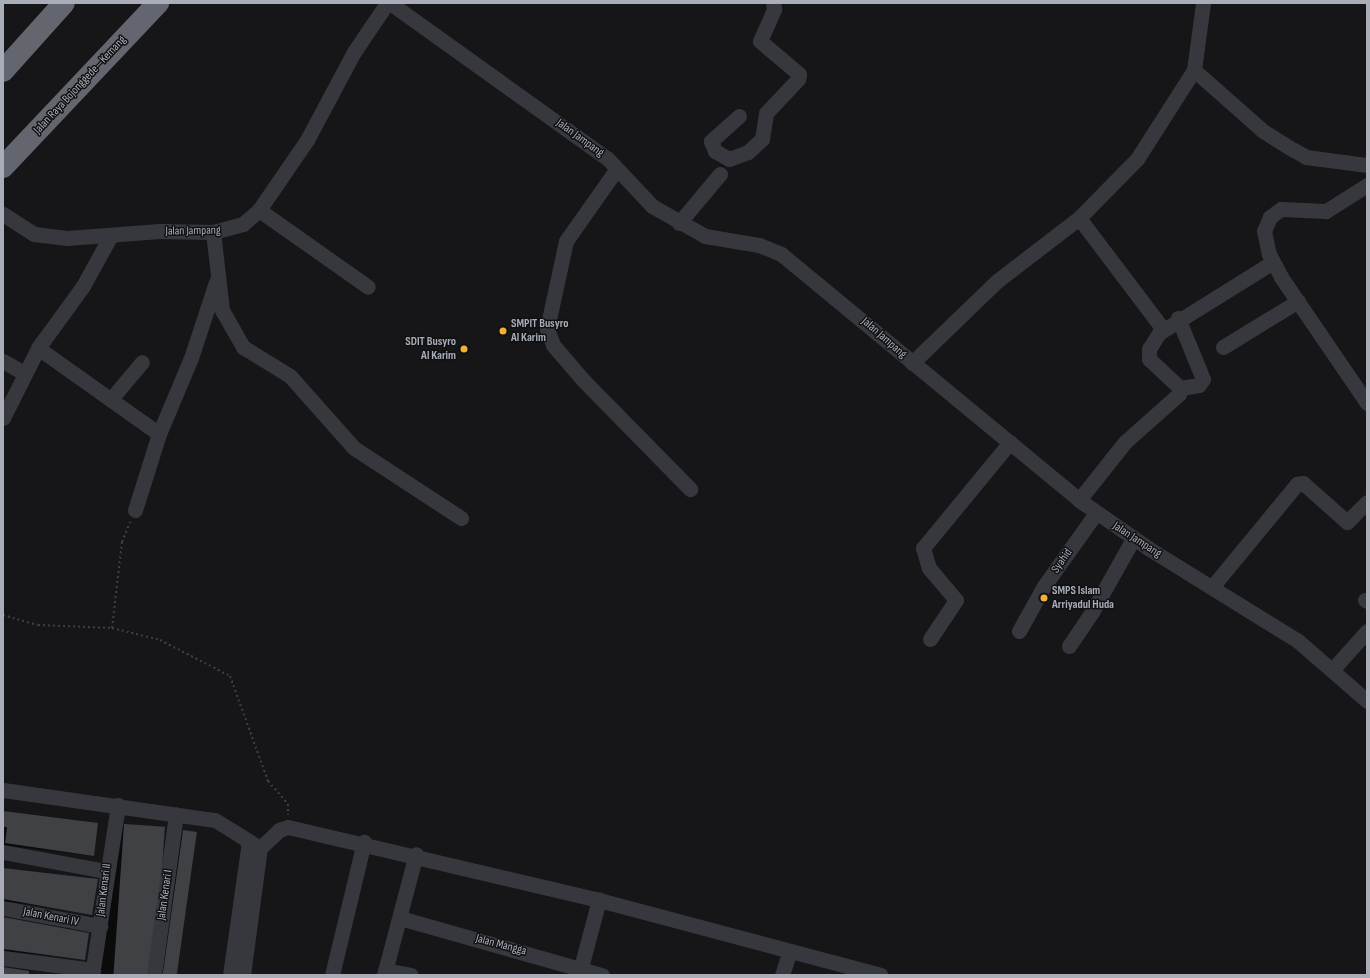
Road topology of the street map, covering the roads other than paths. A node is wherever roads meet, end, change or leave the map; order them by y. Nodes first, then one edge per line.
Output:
1 (64, 3) edge
2 (158, 3) edge
3 (388, 3) edge
4 (773, 3) edge
5 (1202, 3) edge
6 (1194, 70) junction
7 (3, 71) edge
8 (739, 116) dead end
9 (1367, 165) edge
10 (3, 167) edge
11 (616, 170) junction
12 (720, 174) dead end
13 (1367, 185) edge
14 (259, 210) junction
15 (3, 214) edge
16 (1079, 218) junction
17 (679, 223) junction
18 (213, 232) junction
19 (110, 237) junction
20 (1273, 262) junction
21 (219, 273) junction
22 (368, 287) dead end
23 (1298, 301) junction
24 (1178, 318) junction
25 (1163, 329) junction
26 (1223, 347) dead end
27 (38, 348) junction
28 (3, 361) edge
29 (142, 362) dead end
30 (912, 363) junction
31 (24, 373) junction
32 (1180, 388) junction
33 (111, 399) junction
34 (1367, 403) edge
35 (3, 418) edge
36 (159, 434) junction
37 (1010, 442) junction
38 (690, 489) dead end
39 (1079, 500) junction
40 (1367, 502) edge
41 (135, 510) road end
42 (1096, 513) junction
43 (461, 518) dead end
44 (1134, 539) junction
45 (1212, 586) junction
46 (1367, 631) edge
47 (1019, 632) dead end
48 (930, 639) dead end
49 (1069, 646) dead end
50 (1333, 669) junction
51 (1366, 698) edge
52 (3, 790) edge
53 (118, 804) junction
54 (176, 814) junction
55 (364, 842) junction
56 (254, 845) junction
57 (3, 852) edge
58 (416, 854) junction
59 (106, 871) junction
60 (599, 900) junction
61 (3, 908) edge
62 (400, 918) junction
63 (100, 926) junction
64 (790, 951) junction
65 (3, 958) edge
66 (580, 971) edge
67 (92, 972) edge
68 (385, 972) edge
69 (154, 975) edge
70 (230, 975) edge
71 (243, 975) edge
72 (332, 975) edge
73 (411, 975) edge
74 (602, 975) edge
75 (782, 975) edge
76 (880, 975) edge

1 - 7 highway
2 - 10 highway, Jalan Raya Bojonggede—Kemang
3 - 11 street, Jalan Jampang
3 - 14 street, Jalan Jampang
4 - 8 street
5 - 6 street
6 - 9 street
6 - 16 street
11 - 17 street, Jalan Jampang
11 - 38 street
12 - 17 street
13 - 20 street
14 - 18 street, Jalan Jampang
14 - 22 street
15 - 19 street, Jalan Jampang
16 - 25 street
16 - 30 street
17 - 30 street, Jalan Jampang
18 - 19 street, Jalan Jampang
18 - 21 street
19 - 27 street
20 - 23 street
20 - 24 street
21 - 36 street
21 - 43 street
23 - 26 street
23 - 34 street
24 - 25 street
24 - 32 street
25 - 32 street
27 - 31 street
27 - 33 street
28 - 31 street
29 - 33 street
30 - 37 street, Jalan Jampang
31 - 35 street
32 - 39 street
33 - 36 street
36 - 41 street
37 - 39 street, Jalan Jampang
37 - 48 street
39 - 42 street, Jalan Jampang
40 - 45 street
42 - 44 street, Jalan Jampang
42 - 47 street, Syahid
44 - 45 street, Jalan Jampang
44 - 49 street
45 - 50 street, Jalan Jampang
46 - 50 street
50 - 51 street, Jalan Jampang
52 - 53 street
53 - 54 street
53 - 59 street, Jalan Kenari II
54 - 56 street
54 - 69 street, Jalan Kenari I
55 - 56 street
55 - 58 street
55 - 72 street
56 - 70 street
56 - 71 street
57 - 59 street
58 - 60 street
58 - 62 street
59 - 63 street, Jalan Kenari II
60 - 64 street
60 - 66 street
61 - 63 street, Jalan Kenari IV
62 - 66 street, Jalan Mangga
62 - 68 street
63 - 67 street, Jalan Kenari II
64 - 75 street
64 - 76 street
65 - 67 street
66 - 74 street, Jalan Mangga
68 - 73 street

